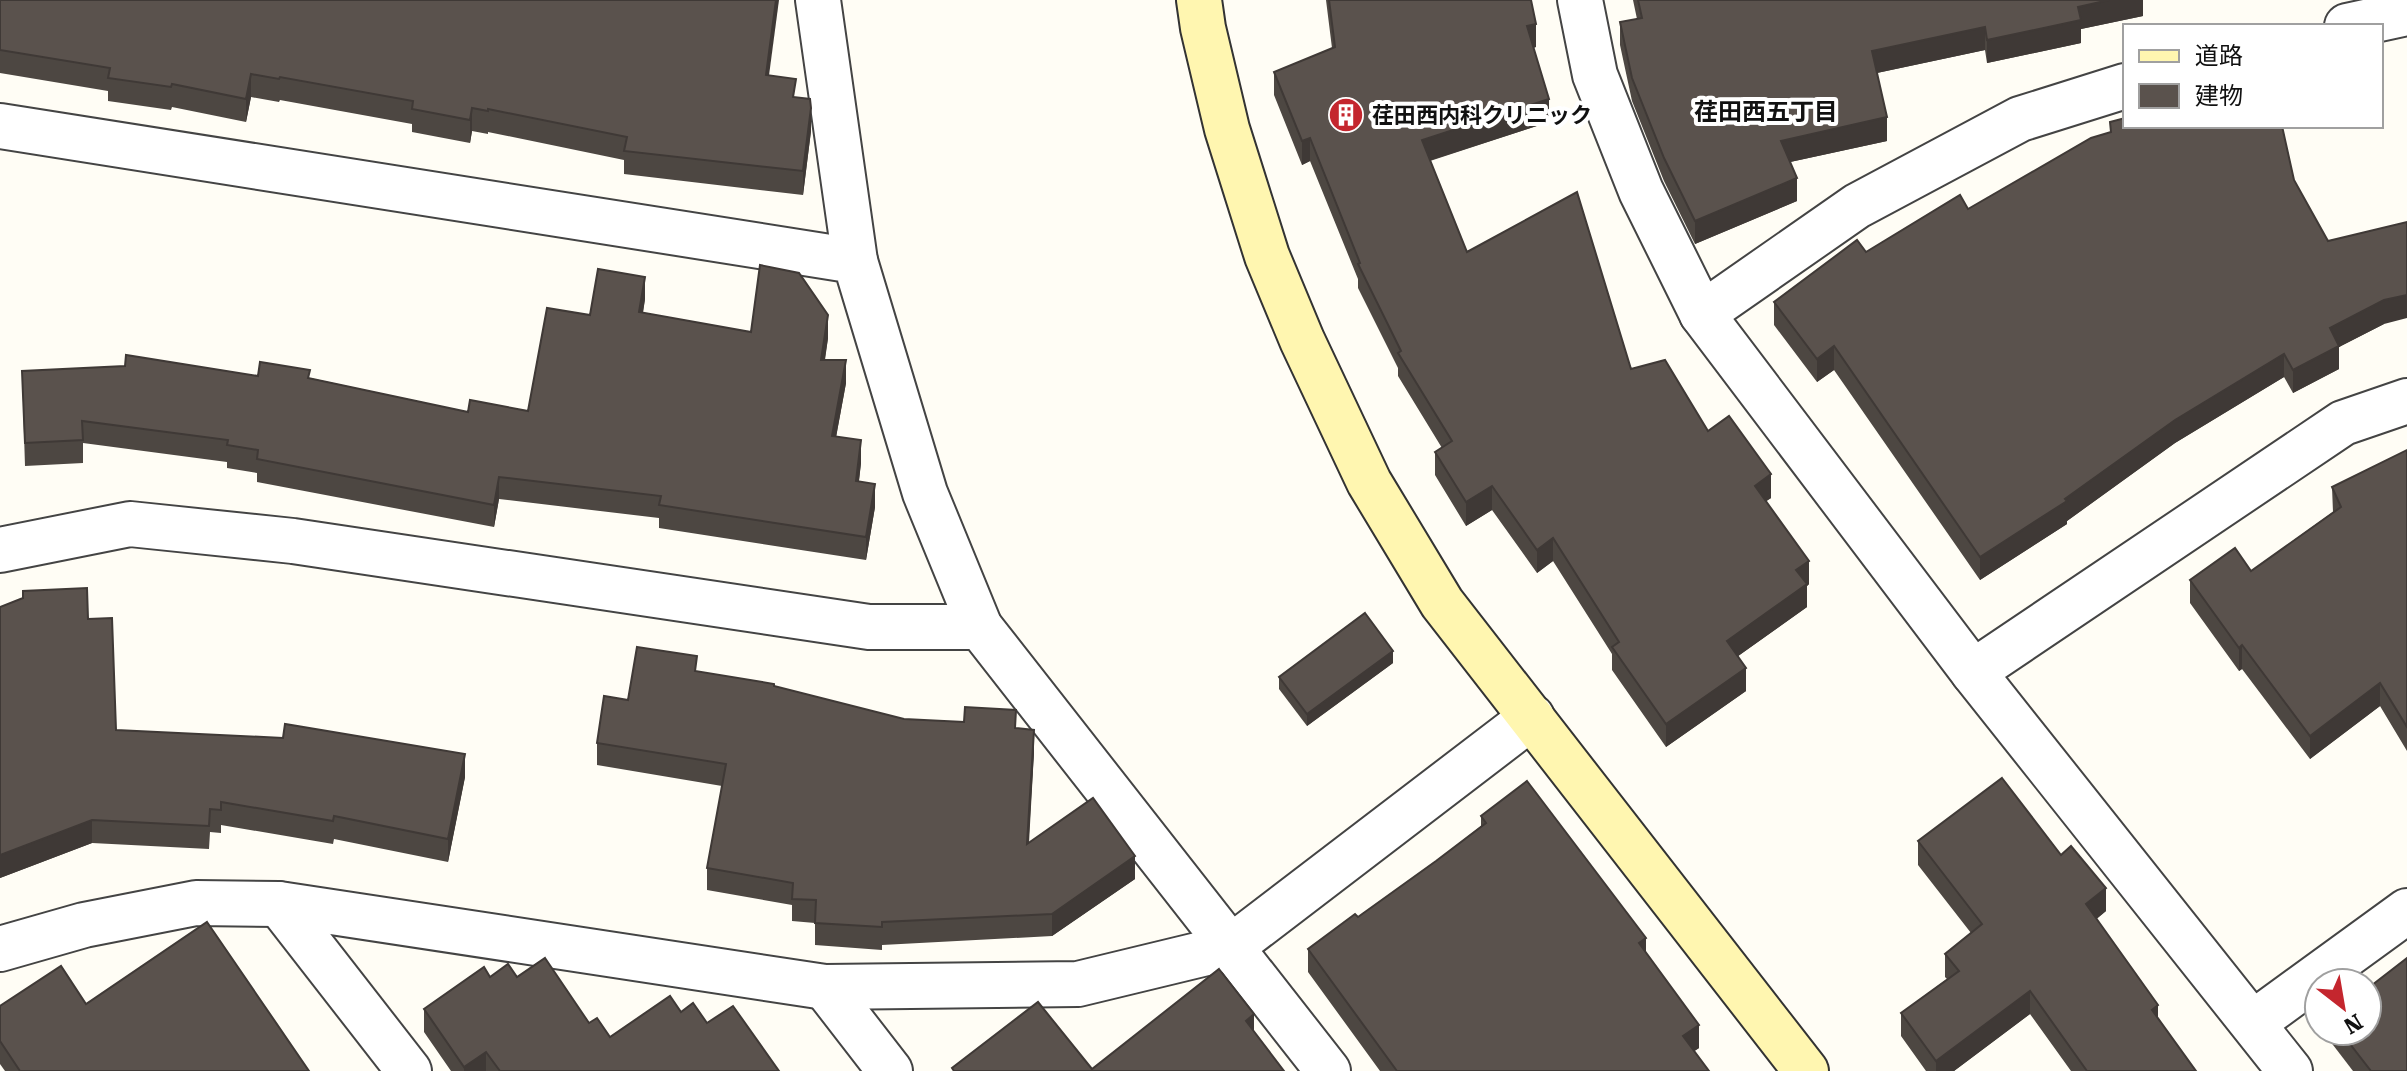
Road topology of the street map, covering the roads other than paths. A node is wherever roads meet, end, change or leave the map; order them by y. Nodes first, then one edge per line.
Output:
1 (818, 0) edge
2 (1199, 0) edge
3 (1580, 0) edge
4 (2407, 13) edge
5 (2356, 24) edge
6 (2123, 87) edge
7 (0, 126) edge
8 (855, 261) junction
9 (1702, 314) junction
10 (2407, 401) edge
11 (0, 550) edge
12 (980, 627) junction
13 (1973, 672) junction
14 (1532, 717) junction
15 (279, 904) junction
16 (2407, 911) edge
17 (1231, 947) junction
18 (0, 949) edge
19 (825, 987) junction
20 (2253, 1023) junction
21 (409, 1071) edge
22 (890, 1071) edge
23 (1328, 1071) edge
24 (1806, 1071) edge
25 (2290, 1071) edge

1 - 8 street
2 - 14 street
3 - 9 street
4 - 5 street
6 - 9 street
7 - 8 street
8 - 12 street
9 - 13 street
10 - 13 street
11 - 12 street
12 - 17 street
13 - 20 street
14 - 17 street
14 - 24 street
15 - 18 street
15 - 19 street
15 - 21 street
16 - 20 street
17 - 19 street
17 - 23 street
19 - 22 street
20 - 25 street

